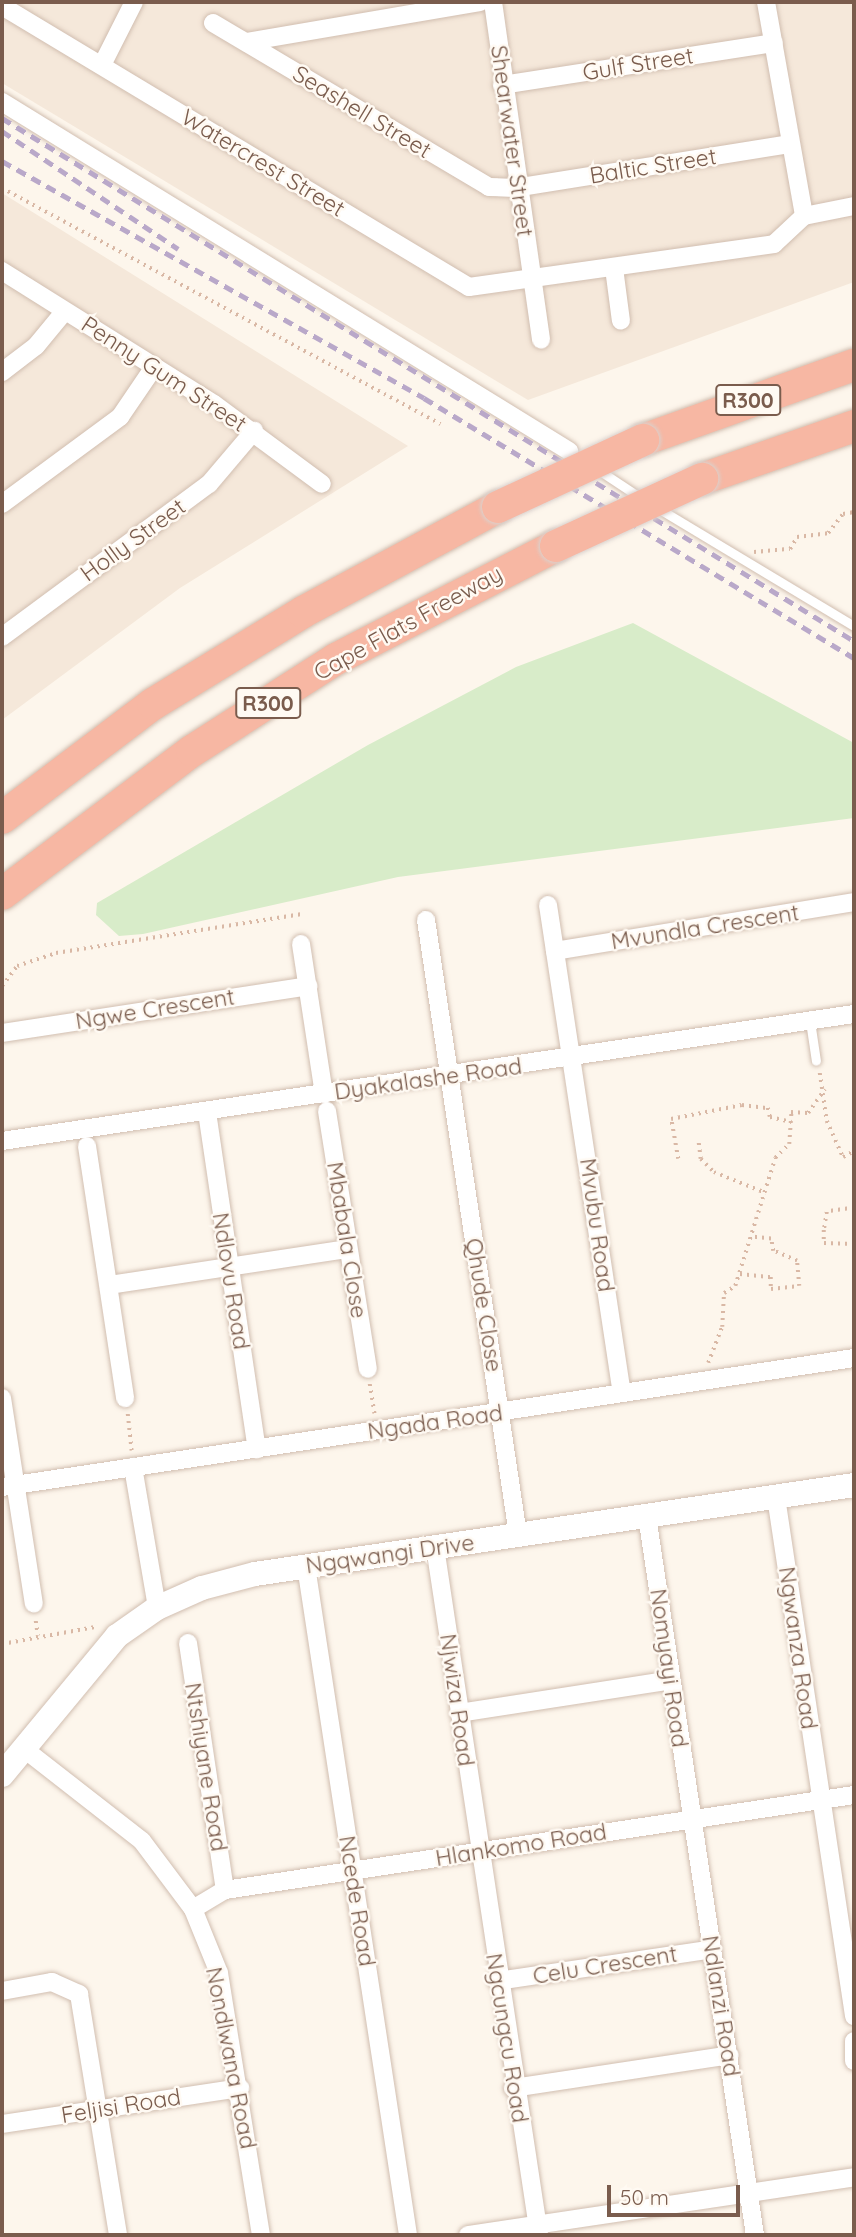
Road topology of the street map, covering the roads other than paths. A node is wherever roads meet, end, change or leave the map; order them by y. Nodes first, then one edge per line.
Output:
1 (134, 2) edge
2 (480, 2) edge
3 (493, 2) edge
4 (766, 2) edge
5 (5, 5) edge
6 (213, 23) dead end
7 (246, 42) junction
8 (774, 43) junction
9 (102, 65) junction
10 (502, 85) junction
11 (2, 102) edge
12 (790, 144) junction
13 (515, 188) junction
14 (854, 206) edge
15 (804, 216) junction
16 (614, 268) junction
17 (2, 271) edge
18 (532, 281) junction
19 (65, 311) junction
20 (621, 321) dead end
21 (541, 340) dead end
22 (854, 365) edge
23 (154, 367) junction
24 (2, 372) edge
25 (854, 426) edge
26 (254, 432) junction
27 (569, 451) joint
28 (322, 484) dead end
29 (2, 504) edge
30 (854, 626) edge
31 (2, 637) edge
32 (2, 818) edge
33 (2, 894) edge
34 (854, 902) edge
35 (548, 905) dead end
36 (426, 919) dead end
37 (301, 944) dead end
38 (555, 951) junction
39 (308, 986) junction
40 (854, 1014) edge
41 (810, 1021) junction
42 (2, 1033) edge
43 (572, 1058) junction
44 (816, 1061) road end
45 (450, 1075) junction
46 (326, 1102) junction
47 (206, 1112) junction
48 (2, 1141) edge
49 (87, 1146) dead end
50 (347, 1249) junction
51 (229, 1266) junction
52 (109, 1284) junction
53 (854, 1358) edge
54 (368, 1369) road end
55 (622, 1392) junction
56 (2, 1398) edge
57 (125, 1398) road end
58 (500, 1412) junction
59 (257, 1449) junction
60 (133, 1467) junction
61 (854, 1485) edge
62 (8, 1486) edge
63 (776, 1497) junction
64 (647, 1516) junction
65 (518, 1535) junction
66 (435, 1547) junction
67 (306, 1566) junction
68 (34, 1604) dead end
69 (157, 1608) junction
70 (188, 1643) dead end
71 (671, 1680) junction
72 (459, 1713) junction
73 (23, 1748) junction
74 (2, 1774) edge
75 (854, 1795) edge
76 (820, 1800) junction
77 (691, 1819) junction
78 (480, 1852) junction
79 (353, 1870) junction
80 (225, 1890) junction
81 (192, 1909) junction
82 (846, 1927) edge
83 (713, 1949) junction
84 (497, 1981) junction
85 (2, 1991) edge
86 (854, 2016) edge
87 (854, 2041) edge
88 (730, 2055) junction
89 (854, 2060) edge
90 (240, 2088) junction
91 (513, 2088) junction
92 (98, 2109) junction
93 (2, 2124) edge
94 (854, 2177) edge
95 (748, 2193) junction
96 (538, 2230) edge
97 (118, 2235) edge
98 (261, 2235) edge
99 (408, 2235) edge
100 (468, 2235) edge
101 (755, 2235) edge

1 - 9 street
2 - 7 street
3 - 10 street, Shearwater Street
4 - 8 street
5 - 9 street, Watercrest Street
6 - 7 street, Seashell Street
7 - 13 street, Seashell Street
8 - 10 street, Gulf Street
8 - 12 street
9 - 18 street, Watercrest Street
10 - 13 street, Shearwater Street
11 - 27 street
12 - 13 street, Baltic Street
12 - 15 street
13 - 18 street, Shearwater Street
14 - 15 street
15 - 16 street, Watercrest Street
16 - 18 street, Watercrest Street
16 - 20 street
17 - 19 street, Penny Gum Street
18 - 21 street
19 - 23 street, Penny Gum Street
19 - 24 street
22 - 32 highway, R300, bridge
23 - 26 street, Penny Gum Street
23 - 29 street
25 - 33 highway, Cape Flats Freeway / R300, bridge
26 - 28 street, Penny Gum Street
26 - 31 street, Holly Street
27 - 30 lane
34 - 38 street, Mvundla Crescent
35 - 38 street
36 - 45 street, Qhude Close
37 - 39 street
38 - 43 street
39 - 42 street, Ngwe Crescent
39 - 46 street
40 - 41 street, Dyakalashe Road
41 - 43 street, Dyakalashe Road
41 - 44 lane
43 - 45 street, Dyakalashe Road
43 - 55 street, Mvubu Road
45 - 46 street, Dyakalashe Road
45 - 58 street, Qhude Close
46 - 47 street, Dyakalashe Road
46 - 50 street, Mbabala Close
47 - 48 street, Dyakalashe Road
47 - 51 street, Ndlovu Road
49 - 52 street
50 - 51 street
50 - 54 street, Mbabala Close
51 - 52 street
51 - 59 street, Ndlovu Road
52 - 57 street
53 - 55 street, Ngada Road
55 - 58 street, Ngada Road
56 - 62 street
58 - 59 street, Ngada Road
58 - 65 street, Qhude Close
59 - 60 street, Ngada Road
60 - 62 street, Ngada Road
60 - 69 street
61 - 63 street, Ngqwangi Drive
62 - 68 street
63 - 64 street, Ngqwangi Drive
63 - 76 street, Ngwanza Road
64 - 65 street, Ngqwangi Drive
64 - 71 street, Nomyayi Road
65 - 66 street, Ngqwangi Drive
66 - 67 street, Ngqwangi Drive
66 - 72 street, Njwiza Road
67 - 69 street, Ngqwangi Drive
67 - 79 street, Ncede Road
69 - 73 street, Ngqwangi Drive
70 - 80 street, Ntshiyane Road
71 - 72 street
71 - 77 street, Nomyayi Road
72 - 78 street, Njwiza Road
73 - 74 street, Ngqwangi Drive
73 - 81 street, Nondlwana Road
75 - 76 street, Hlankomo Road
76 - 77 street, Hlankomo Road
76 - 82 street, Ngwanza Road
77 - 78 street, Hlankomo Road
77 - 83 street, Ndlanzi Road
78 - 79 street, Hlankomo Road
78 - 84 street, Ngcungcu Road
79 - 80 street, Hlankomo Road
79 - 99 street, Ncede Road
80 - 81 street, Hlankomo Road
81 - 90 street, Nondlwana Road
82 - 86 street, Ngwanza Road
83 - 84 street, Celu Crescent
83 - 88 street, Ndlanzi Road
84 - 91 street, Ngcungcu Road
85 - 92 street
87 - 89 street
88 - 91 street
88 - 95 street, Ndlanzi Road
90 - 92 street, Feljisi Road
90 - 98 street, Nondlwana Road
91 - 96 street, Ngcungcu Road
92 - 93 street, Feljisi Road
92 - 97 street
94 - 95 street
95 - 96 street
95 - 101 street, Ndlanzi Road
96 - 100 street

